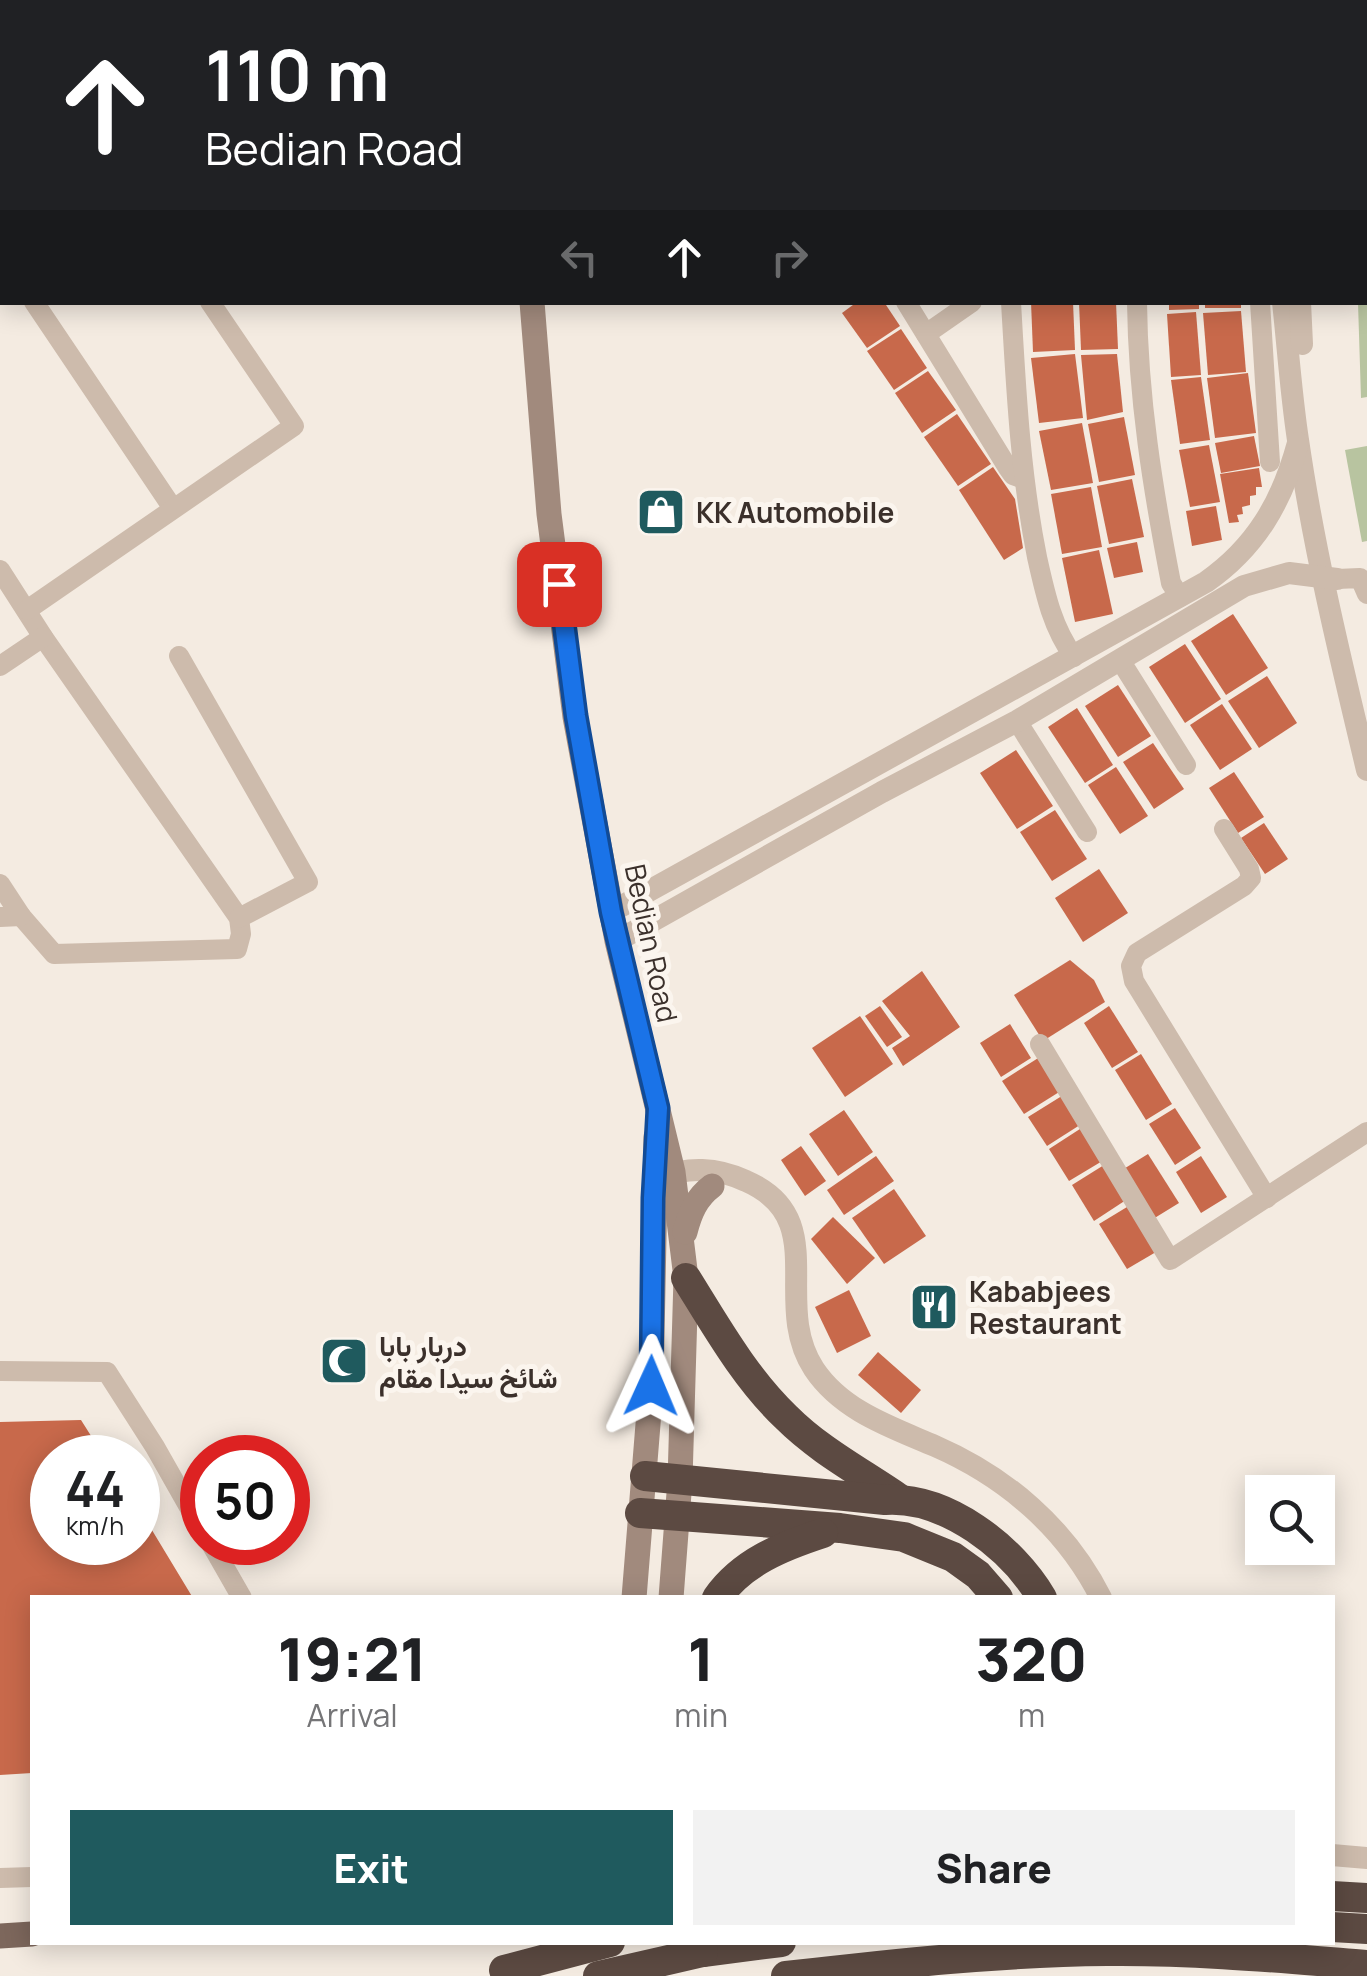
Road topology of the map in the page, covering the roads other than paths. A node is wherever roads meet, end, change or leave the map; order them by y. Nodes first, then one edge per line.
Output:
1 (36, 305) edge
2 (212, 305) edge
3 (532, 305) edge
4 (908, 305) edge
5 (968, 305) edge
6 (1011, 305) edge
7 (1137, 305) edge
8 (1260, 305) edge
9 (1284, 305) edge
10 (1300, 305) edge
11 (926, 334) junction
12 (1298, 443) junction
13 (1270, 462) dead end
14 (1024, 478) junction
15 (1282, 493) junction
16 (1314, 503) junction
17 (172, 508) junction
18 (0, 570) edge
19 (1330, 578) junction
20 (1212, 592) junction
21 (1367, 594) edge
22 (1180, 598) junction
23 (27, 610) junction
24 (43, 637) junction
25 (179, 656) dead end
26 (1074, 658) junction
27 (1120, 660) junction
28 (0, 666) edge
29 (984, 704) junction
30 (1367, 712) edge
31 (1008, 726) junction
32 (1186, 765) dead end
33 (866, 768) junction
34 (1367, 770) edge
35 (882, 792) junction
36 (1224, 829) dead end
37 (1086, 832) dead end
38 (0, 884) edge
39 (611, 912) junction
40 (10, 917) edge
41 (240, 918) junction
42 (617, 942) junction
43 (1040, 1044) dead end
44 (1367, 1132) edge
45 (745, 1180) junction
46 (664, 1185) junction
47 (712, 1186) junction
48 (1267, 1198) junction
49 (684, 1245) junction
50 (686, 1278) junction
51 (0, 1371) edge
52 (644, 1476) junction
53 (680, 1480) junction
54 (180, 1493) edge
55 (900, 1499) junction
56 (640, 1513) junction
57 (677, 1516) junction
58 (840, 1528) junction
59 (223, 1565) edge
60 (240, 1595) edge
61 (634, 1595) edge
62 (671, 1595) edge
63 (719, 1595) edge
64 (996, 1595) edge
65 (1040, 1595) edge
66 (1100, 1595) edge
67 (1335, 1855) edge
68 (1367, 1858) edge
69 (30, 1877) edge
70 (0, 1878) edge
71 (1335, 1896) edge
72 (1367, 1898) edge
73 (1335, 1927) edge
74 (1367, 1929) edge
75 (30, 1934) edge
76 (0, 1936) edge
77 (598, 1945) edge
78 (609, 1945) edge
79 (641, 1945) edge
80 (757, 1945) edge
81 (1066, 1952) junction
82 (1367, 1965) edge
83 (493, 1973) edge
84 (598, 1976) edge
85 (606, 1976) edge
86 (638, 1976) edge
87 (786, 1976) edge
88 (972, 1976) edge

1 - 17 street
2 - 17 street
3 - 39 main road, Bedian Road
4 - 11 street
5 - 11 street
6 - 14 street
7 - 22 street
8 - 13 street
9 - 12 street
10 - 16 street
11 - 14 street
12 - 15 street
12 - 16 street
14 - 26 street
15 - 16 street
15 - 20 street
16 - 19 street
17 - 23 street
18 - 23 street
19 - 20 street
19 - 21 street
19 - 30 street
19 - 34 street
20 - 22 street
20 - 27 street
22 - 26 street
23 - 24 street
24 - 28 street
24 - 41 street
25 - 41 street
26 - 29 street
27 - 31 street
27 - 32 street
29 - 31 street
29 - 33 street
31 - 35 street
31 - 37 street
33 - 35 street
33 - 39 street
35 - 42 street
36 - 48 street
38 - 40 street
39 - 42 main road, Bedian Road
40 - 41 street
42 - 46 main road, Bedian Road
43 - 48 street
44 - 48 street
45 - 46 street
45 - 47 street
45 - 66 street
46 - 47 street
46 - 49 main road, Bedian Road
46 - 52 main road
47 - 49 main road
49 - 50 main road, Bedian Road
50 - 53 main road, Bedian Road
50 - 55 highway
51 - 54 street
52 - 53 highway
52 - 56 main road
53 - 55 highway
53 - 57 main road, Bedian Road
55 - 65 highway
56 - 57 highway
56 - 61 main road
57 - 58 highway
57 - 62 main road, Bedian Road
58 - 63 highway
58 - 64 highway
59 - 60 street
67 - 68 street
69 - 70 street
71 - 72 highway
73 - 74 highway
75 - 76 main road
77 - 83 highway, bridge
78 - 85 main road
79 - 86 main road
80 - 84 highway, bridge
81 - 82 highway
81 - 87 highway
81 - 88 highway

